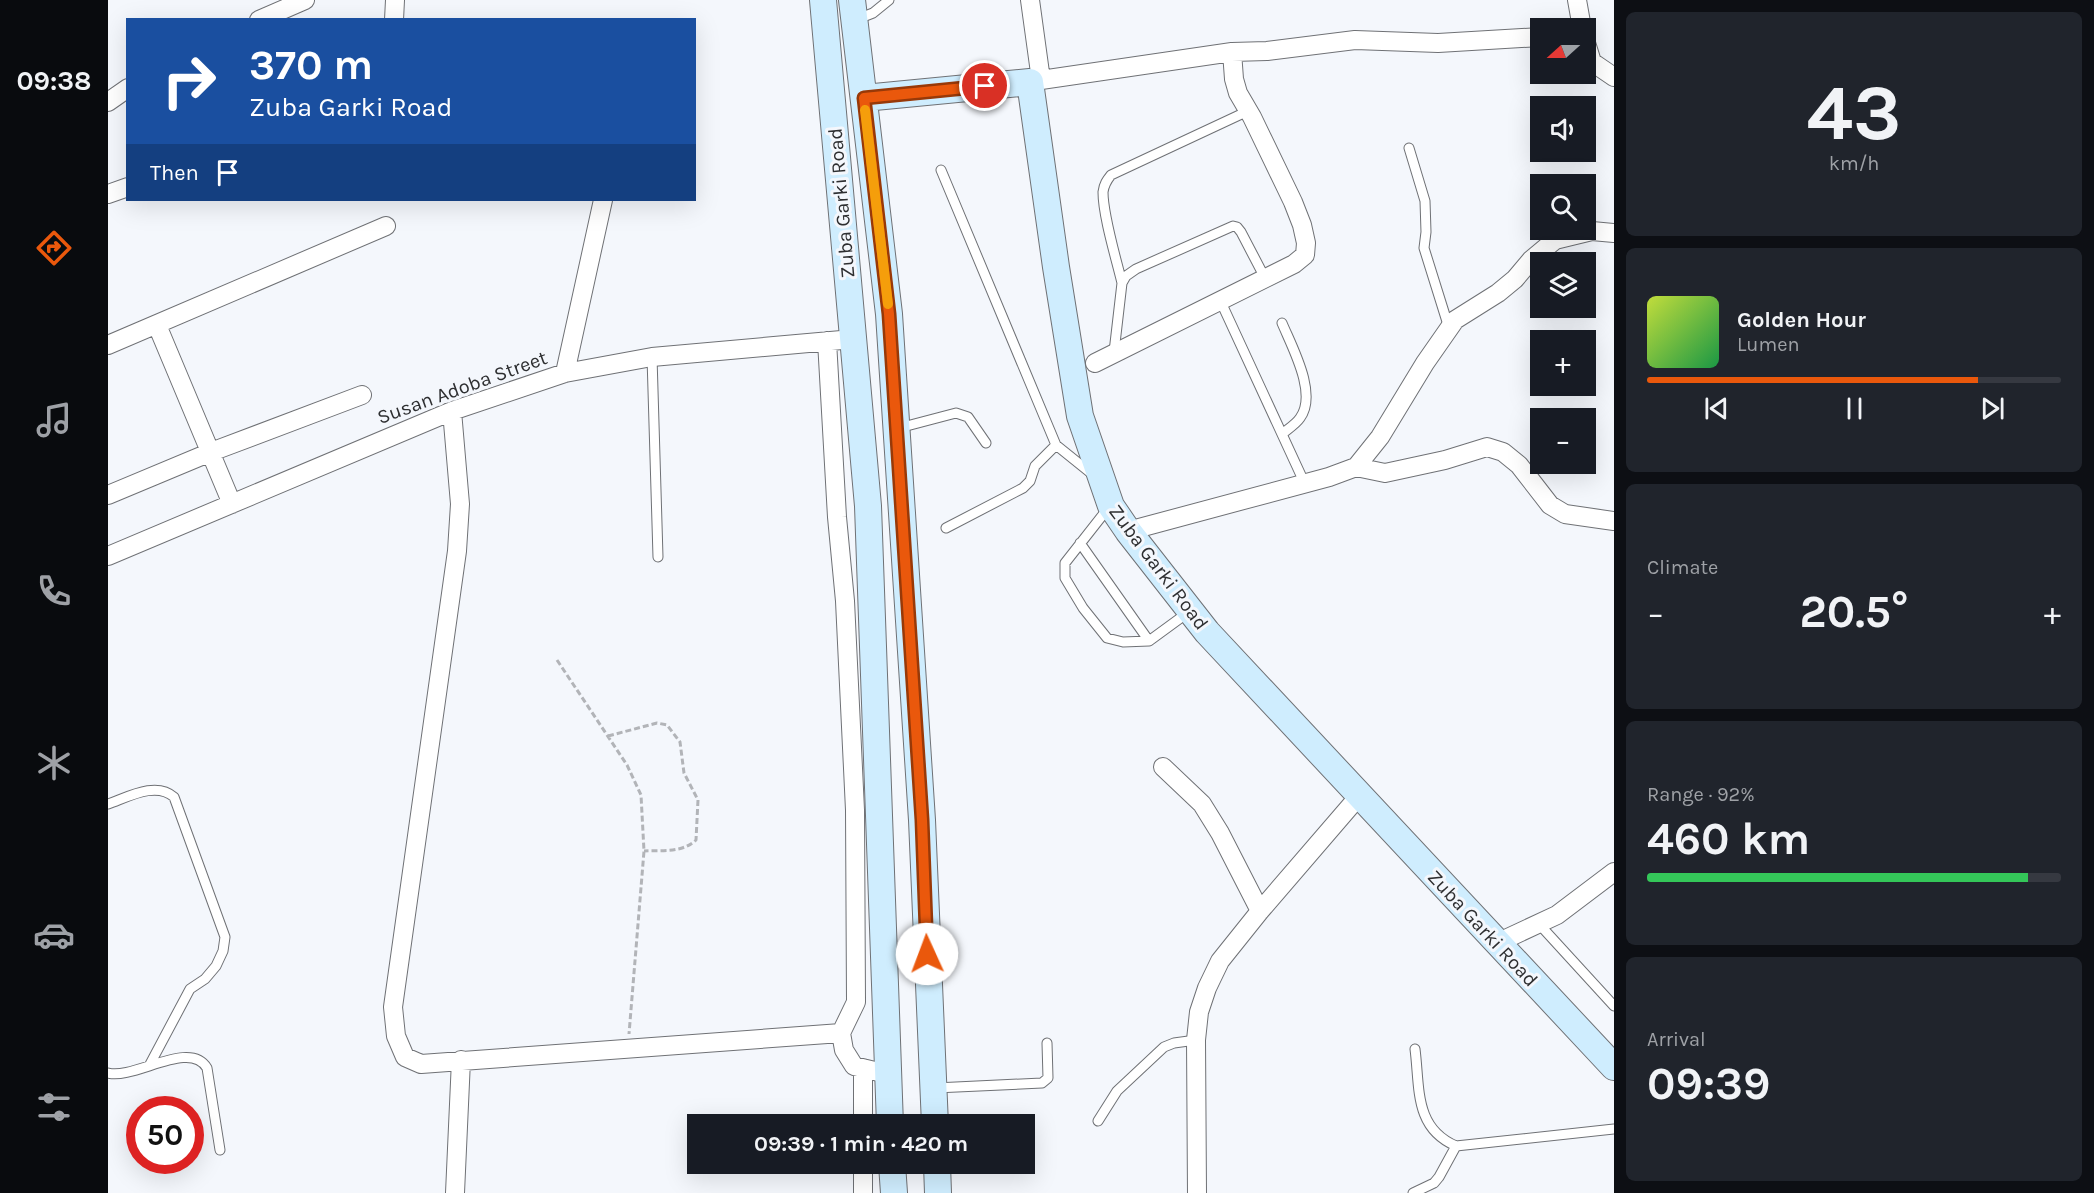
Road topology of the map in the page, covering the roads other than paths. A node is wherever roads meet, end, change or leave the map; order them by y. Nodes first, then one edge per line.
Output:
1 (305, 0) edge
2 (395, 0) edge
3 (823, 0) edge
4 (889, 0) edge
5 (1030, 0) edge
6 (1577, 0) edge
7 (853, 10) edge
8 (264, 18) edge
9 (394, 18) edge
10 (1580, 18) edge
11 (1530, 38) edge
12 (1232, 51) junction
13 (1596, 65) edge
14 (1614, 77) edge
15 (1035, 81) junction
16 (126, 89) edge
17 (864, 98) junction
18 (108, 102) edge
19 (1248, 111) junction
20 (1409, 147) dead end
21 (941, 170) dead end
22 (126, 188) edge
23 (108, 194) edge
24 (603, 201) edge
25 (386, 226) dead end
26 (1614, 233) edge
27 (1265, 278) junction
28 (1122, 284) junction
29 (1220, 300) junction
30 (1282, 323) dead end
31 (157, 325) junction
32 (1449, 328) junction
33 (853, 339) junction
34 (827, 341) junction
35 (108, 345) edge
36 (1114, 352) junction
37 (652, 357) junction
38 (1095, 363) dead end
39 (565, 373) junction
40 (362, 395) dead end
41 (452, 411) junction
42 (897, 429) junction
43 (1282, 434) junction
44 (986, 443) dead end
45 (1056, 445) junction
46 (211, 452) junction
47 (1356, 467) junction
48 (1305, 484) junction
49 (1107, 494) junction
50 (108, 495) edge
51 (232, 504) junction
52 (1614, 520) edge
53 (946, 528) dead end
54 (1128, 531) junction
55 (1080, 543) junction
56 (108, 556) edge
57 (658, 557) dead end
58 (1190, 611) junction
59 (1149, 641) junction
60 (1163, 767) dead end
61 (1359, 796) junction
62 (108, 804) edge
63 (1614, 872) edge
64 (1260, 911) junction
65 (1539, 924) junction
66 (1497, 943) junction
67 (1614, 1006) edge
68 (841, 1033) junction
69 (1196, 1040) junction
70 (1047, 1043) dead end
71 (1415, 1049) dead end
72 (461, 1060) junction
73 (149, 1066) junction
74 (1614, 1067) edge
75 (863, 1068) junction
76 (108, 1073) edge
77 (887, 1074) junction
78 (933, 1088) junction
79 (863, 1114) edge
80 (889, 1114) edge
81 (934, 1114) edge
82 (1098, 1121) dead end
83 (1614, 1129) edge
84 (1456, 1146) junction
85 (220, 1150) dead end
86 (863, 1174) edge
87 (893, 1174) edge
88 (937, 1174) edge
89 (455, 1193) edge
90 (863, 1193) edge
91 (894, 1193) edge
92 (938, 1193) edge
93 (1197, 1193) edge
94 (1413, 1193) edge

1 - 8 street
2 - 9 street
3 - 33 main road, Zuba Garki Road
4 - 7 lane
5 - 15 street
6 - 10 street
7 - 17 main road, Zuba Garki Road
11 - 12 street
12 - 15 street
12 - 19 street
13 - 14 street
15 - 17 main road
15 - 49 main road, Zuba Garki Road
16 - 18 street
17 - 42 main road, Zuba Garki Road
19 - 27 street
19 - 28 lane
20 - 32 lane
21 - 45 lane
22 - 23 street
24 - 39 street
25 - 31 street
26 - 32 street
27 - 28 lane
27 - 29 street
28 - 36 lane
29 - 36 street
29 - 43 lane
30 - 43 lane
31 - 35 street
31 - 46 street
32 - 47 street
33 - 34 street, Susan Adoba Street
33 - 77 main road, Zuba Garki Road
34 - 37 street, Susan Adoba Street
34 - 68 street
36 - 38 street
37 - 39 street, Susan Adoba Street
37 - 57 lane
39 - 41 street, Susan Adoba Street
40 - 46 street
41 - 51 street, Susan Adoba Street
41 - 72 street
42 - 44 lane
42 - 78 main road, Zuba Garki Road
43 - 48 lane
45 - 49 lane
45 - 53 lane
46 - 50 street
46 - 51 street
47 - 48 street
47 - 52 street
48 - 54 street
49 - 54 main road, Zuba Garki Road
49 - 55 lane
51 - 56 street, Susan Adoba Street
54 - 58 main road, Zuba Garki Road
55 - 59 lane
55 - 59 lane
58 - 59 lane
58 - 61 main road, Zuba Garki Road
60 - 64 street
61 - 64 street
61 - 66 main road, Zuba Garki Road
62 - 73 lane
63 - 65 street
64 - 69 street
65 - 66 street
65 - 67 lane
66 - 74 main road, Zuba Garki Road
68 - 72 street
68 - 75 street
69 - 82 lane
69 - 93 street
70 - 78 lane
71 - 84 lane
72 - 89 street
73 - 76 lane
73 - 85 lane
75 - 77 street
75 - 79 street
77 - 80 main road, Zuba Garki Road
78 - 81 main road, Zuba Garki Road
83 - 84 lane
84 - 94 lane
86 - 90 street
87 - 91 main road
88 - 92 main road

